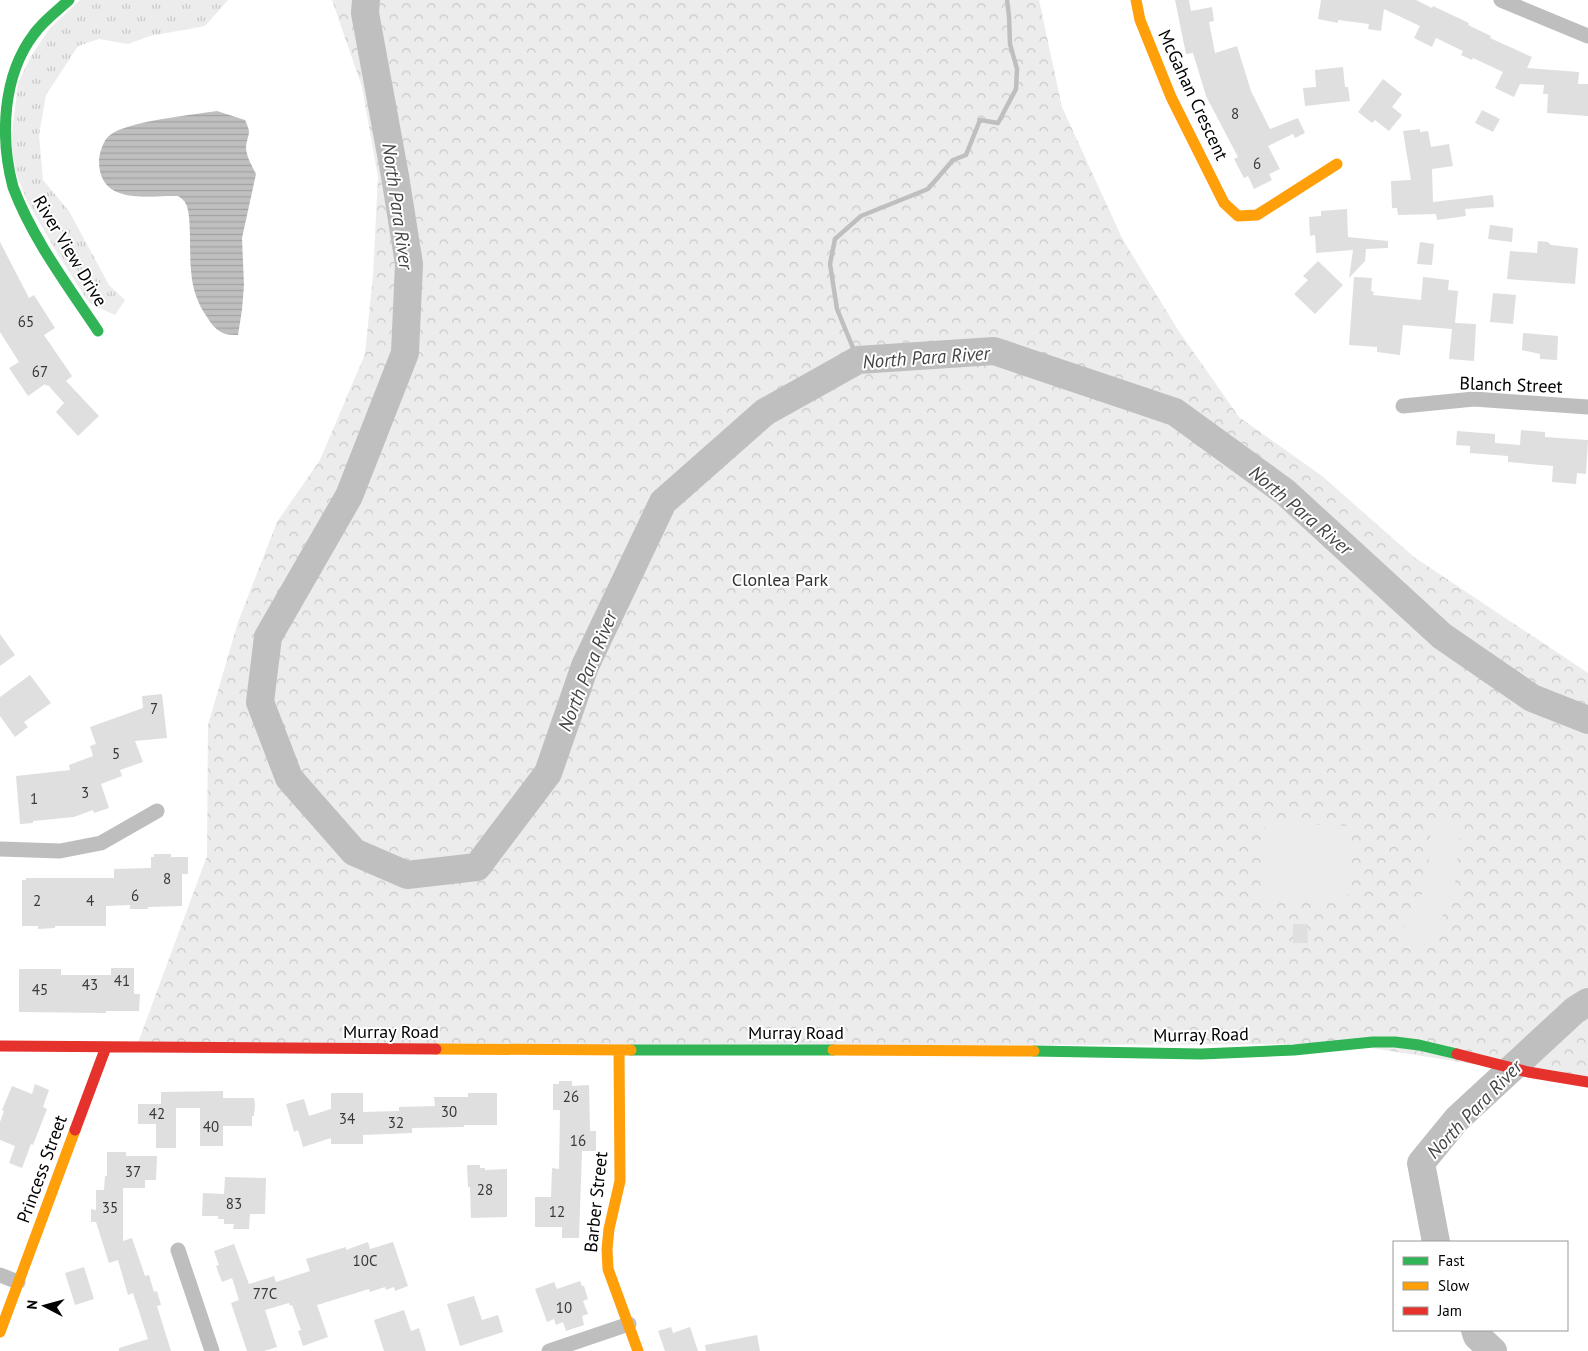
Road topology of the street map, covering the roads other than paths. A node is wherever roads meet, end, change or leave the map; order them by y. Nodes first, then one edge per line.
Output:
1 (69, 0) edge
2 (1136, 0) edge
3 (1501, 0) edge
4 (1588, 36) edge
5 (1337, 164) dead end
6 (98, 331) dead end
7 (1403, 406) dead end
8 (1588, 407) edge
9 (157, 811) dead end
10 (0, 850) edge
11 (0, 1046) edge
12 (106, 1048) junction
13 (619, 1050) junction
14 (1588, 1082) edge
15 (178, 1250) dead end
16 (0, 1275) edge
17 (18, 1282) junction
18 (629, 1324) junction
19 (0, 1332) edge
20 (212, 1351) edge
21 (549, 1351) edge
22 (638, 1351) edge

1 - 6 street, River View Drive
2 - 5 street, McGahan Crescent
3 - 4 street
7 - 8 street, Blanch Street
9 - 10 street
11 - 12 street, Murray Road
12 - 13 street, Murray Road
12 - 17 street, Princess Street
13 - 14 street, Murray Road
13 - 18 street, Barber Street
15 - 20 street
16 - 17 street
17 - 19 street, Princess Street
18 - 21 street
18 - 22 street, Barber Street

